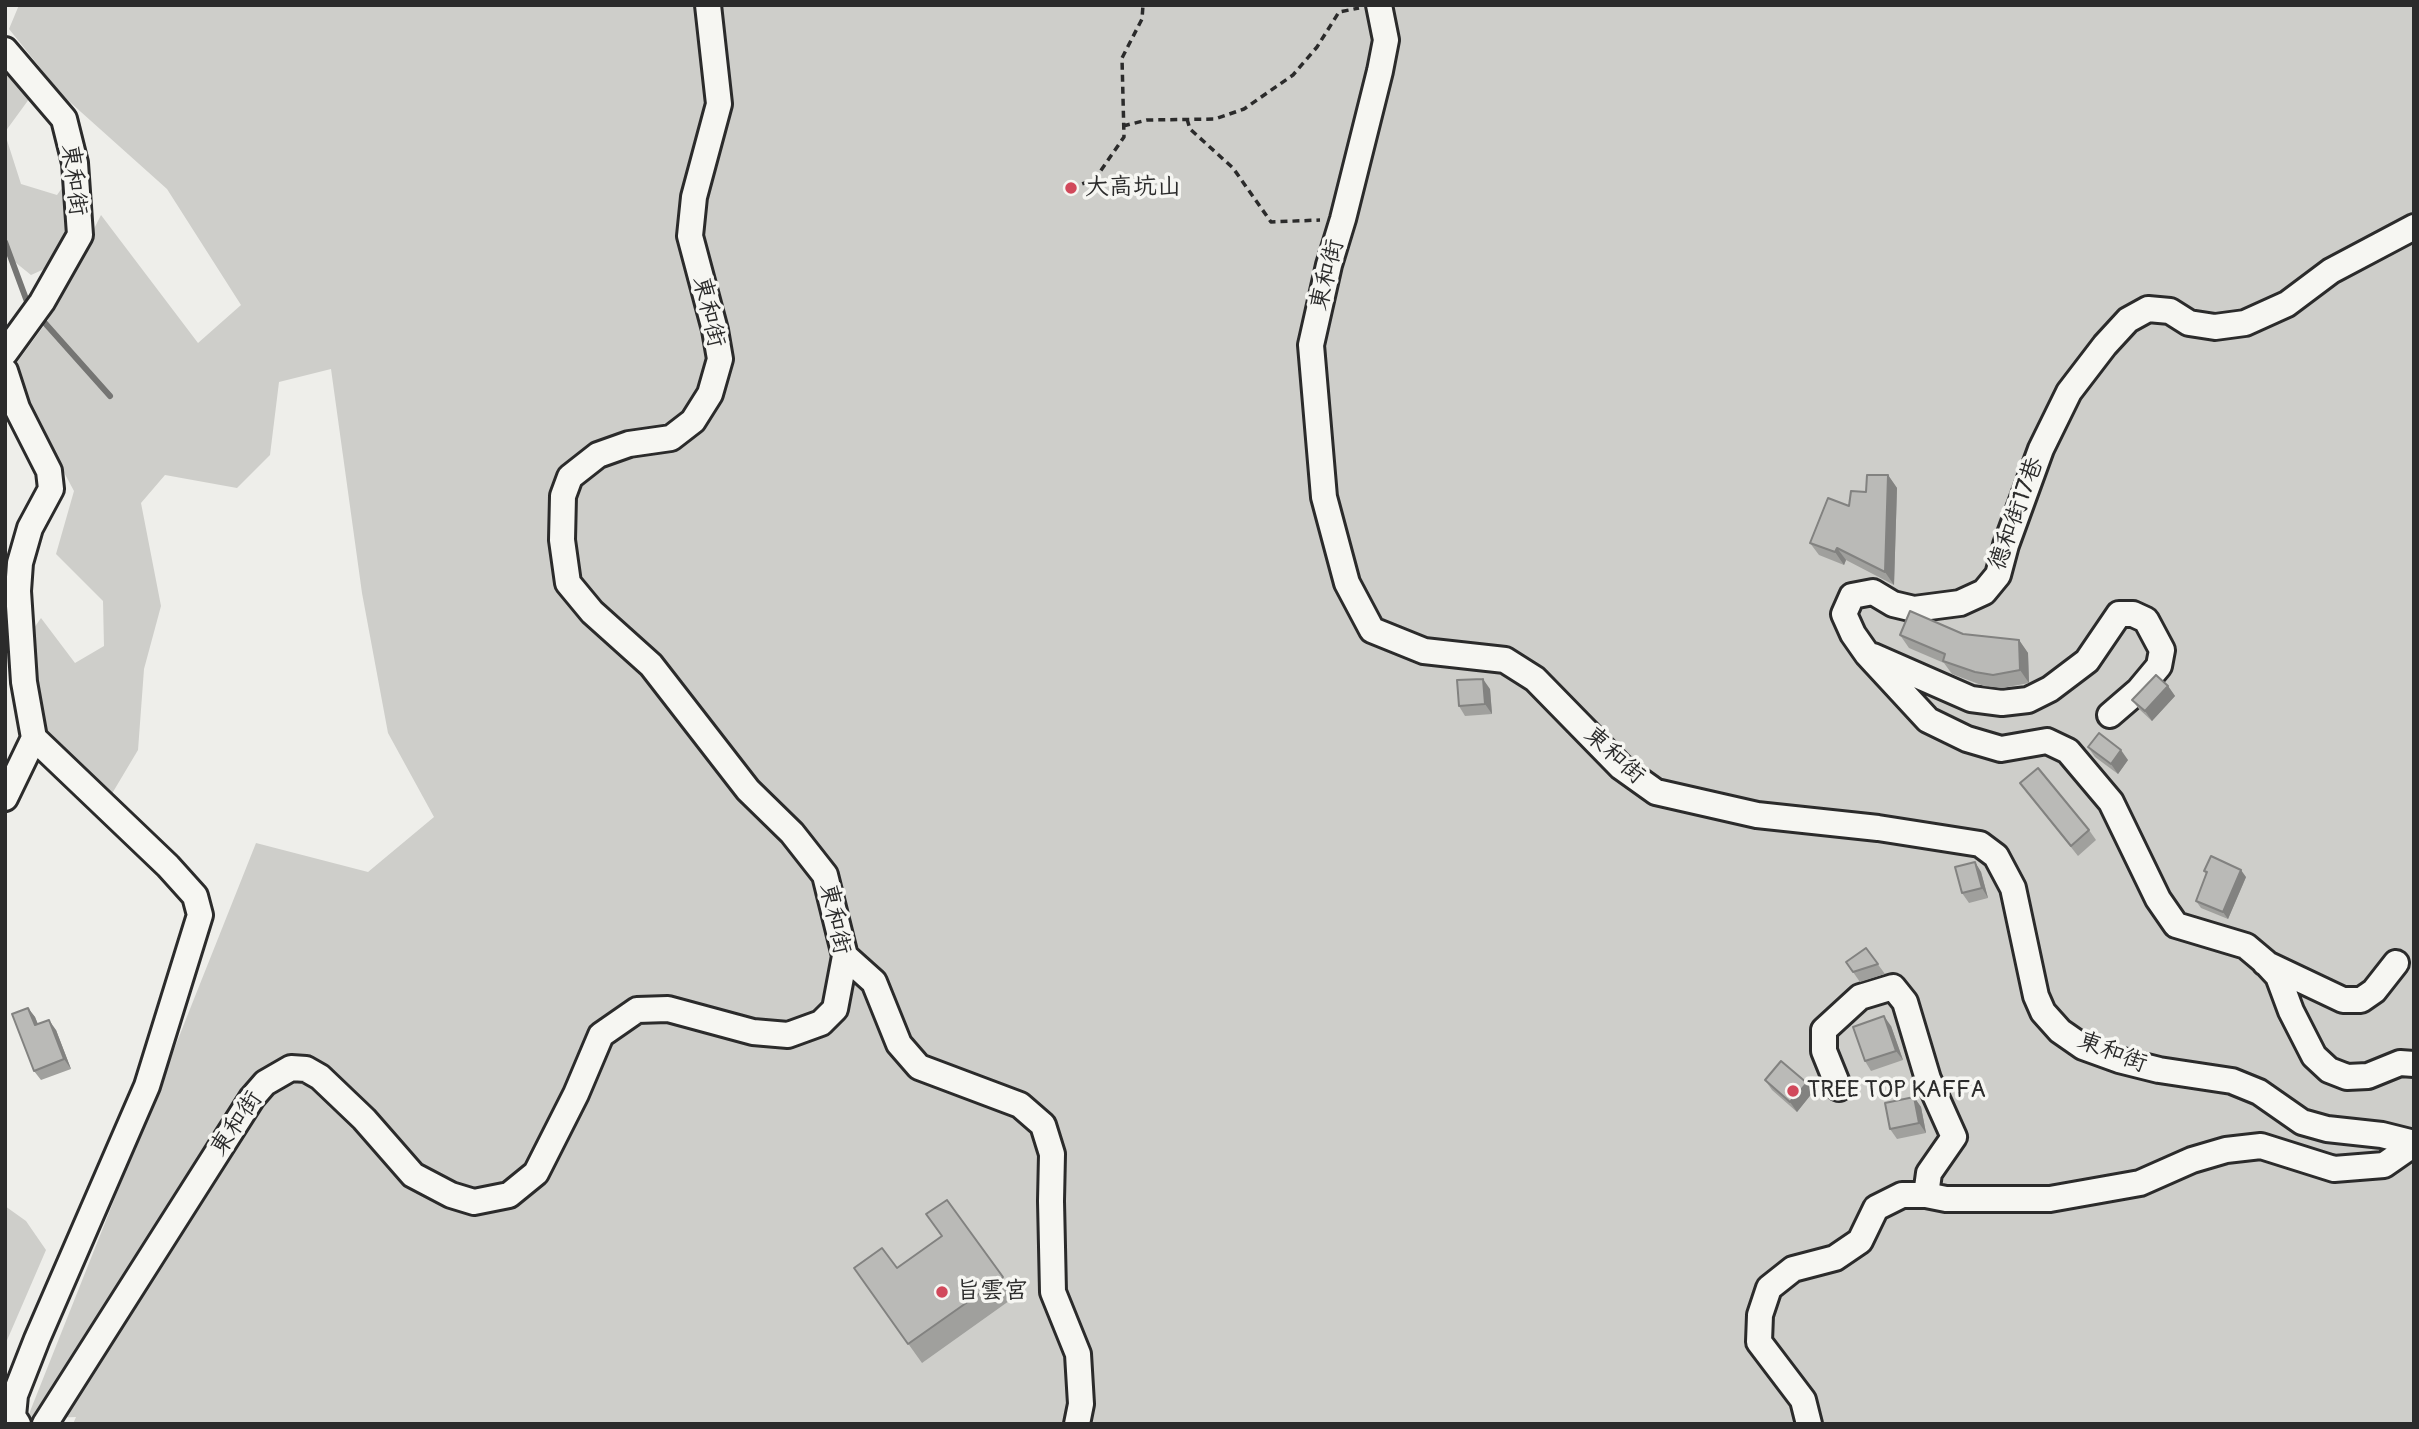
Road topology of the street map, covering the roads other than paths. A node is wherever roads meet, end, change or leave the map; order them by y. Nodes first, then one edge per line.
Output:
1 (708, 5) edge
2 (1371, 6) edge
3 (5, 50) edge
4 (2414, 227) edge
5 (5, 353) edge
6 (5, 371) edge
7 (1867, 654) junction
8 (2110, 715) dead end
9 (34, 738) junction
10 (5, 798) edge
11 (845, 956) junction
12 (2265, 962) junction
13 (2396, 962) dead end
14 (2414, 1064) edge
15 (1839, 1088) dead end
16 (2414, 1143) edge
17 (1926, 1195) junction
18 (18, 1424) edge
19 (45, 1424) edge
20 (1077, 1424) edge
21 (1809, 1424) edge

1 - 11 street, 東和街
2 - 16 street, 東和街
3 - 5 street, 東和街
4 - 7 street, 德和街17巷
6 - 9 street
7 - 8 street
7 - 12 street, 德和街17巷
9 - 10 street
9 - 18 street
11 - 19 street, 東和街
11 - 20 street
12 - 13 street
12 - 14 street, 德和街17巷
15 - 17 street
16 - 17 street
17 - 21 street

